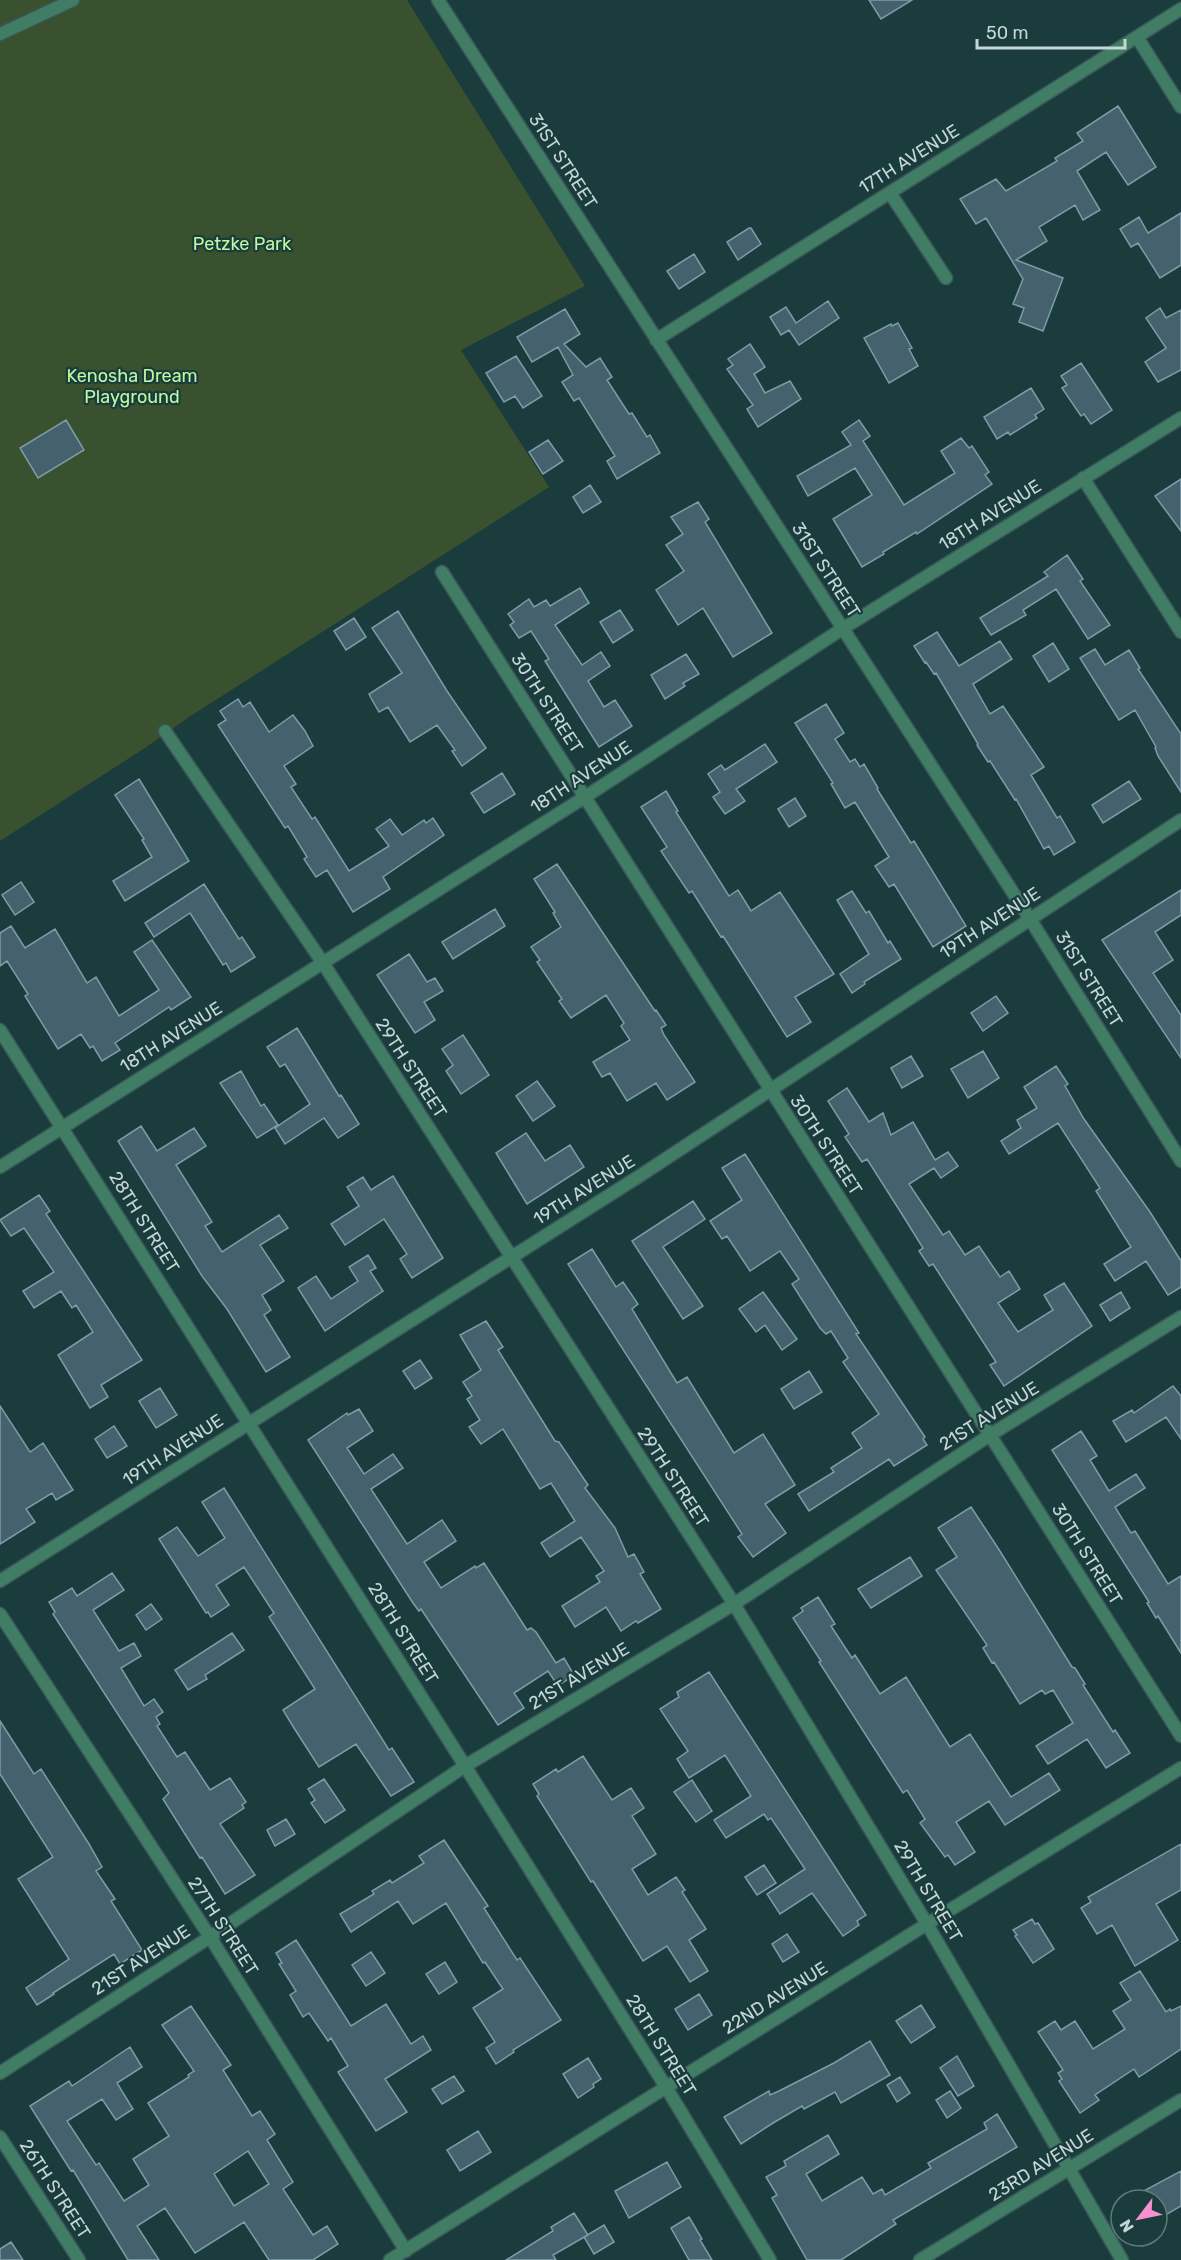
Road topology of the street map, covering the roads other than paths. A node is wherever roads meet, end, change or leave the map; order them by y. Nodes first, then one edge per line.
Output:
1 (73, 0) edge
2 (438, 0) edge
3 (1181, 9) edge
4 (0, 34) edge
5 (1137, 37) junction
6 (1181, 107) edge
7 (890, 193) junction
8 (946, 278) dead end
9 (657, 340) junction
10 (1181, 418) edge
11 (1083, 478) junction
12 (442, 572) dead end
13 (842, 629) junction
14 (1181, 632) edge
15 (165, 731) dead end
16 (585, 797) junction
17 (1181, 820) edge
18 (1030, 919) junction
19 (323, 963) junction
20 (0, 1030) edge
21 (769, 1089) junction
22 (63, 1126) junction
23 (1181, 1161) edge
24 (0, 1167) edge
25 (510, 1257) junction
26 (1181, 1317) edge
27 (249, 1423) junction
28 (990, 1435) junction
29 (0, 1581) edge
30 (734, 1604) junction
31 (0, 1614) edge
32 (1181, 1736) edge
33 (465, 1766) junction
34 (1181, 1768) edge
35 (927, 1924) junction
36 (210, 1937) junction
37 (0, 2073) edge
38 (666, 2087) junction
39 (1181, 2100) edge
40 (0, 2138) edge
41 (1070, 2168) junction
42 (408, 2255) edge
43 (79, 2260) edge
44 (390, 2260) edge
45 (770, 2260) edge
46 (920, 2260) edge
47 (1122, 2260) edge

1 - 4 street
2 - 9 street, 31ST STREET
3 - 5 street, 17TH AVENUE
5 - 6 street
5 - 7 street, 17TH AVENUE
7 - 8 street
7 - 9 street, 17TH AVENUE
9 - 13 street, 31ST STREET
10 - 11 street, 18TH AVENUE
11 - 13 street, 18TH AVENUE
11 - 14 street
12 - 16 street, 30TH STREET
13 - 16 street, 18TH AVENUE
13 - 18 street, 31ST STREET
15 - 19 street, 29TH STREET
16 - 19 street, 18TH AVENUE
16 - 21 street, 30TH STREET
17 - 18 street, 19TH AVENUE
18 - 21 street, 19TH AVENUE
18 - 23 street, 31ST STREET
19 - 22 street, 18TH AVENUE
19 - 25 street, 29TH STREET
20 - 22 street, 28TH STREET
21 - 25 street, 19TH AVENUE
21 - 28 street, 30TH STREET
22 - 24 street, 18TH AVENUE
22 - 27 street, 28TH STREET
25 - 27 street, 19TH AVENUE
25 - 30 street, 29TH STREET
26 - 28 street, 21ST AVENUE
27 - 29 street, 19TH AVENUE
27 - 33 street, 28TH STREET
28 - 30 street, 21ST AVENUE
28 - 32 street, 30TH STREET
30 - 33 street, 21ST AVENUE
30 - 35 street, 29TH STREET
31 - 36 street, 27TH STREET
33 - 36 street, 21ST AVENUE
33 - 38 street, 28TH STREET
34 - 35 street, 22ND AVENUE
35 - 38 street, 22ND AVENUE
35 - 41 street, 29TH STREET
36 - 37 street, 21ST AVENUE
36 - 42 street, 27TH STREET
38 - 42 street, 22ND AVENUE
38 - 45 street, 28TH STREET
39 - 41 street, 23RD AVENUE
40 - 43 street, 26TH STREET
41 - 46 street, 23RD AVENUE
41 - 47 street, 29TH STREET
42 - 44 street, 22ND AVENUE

